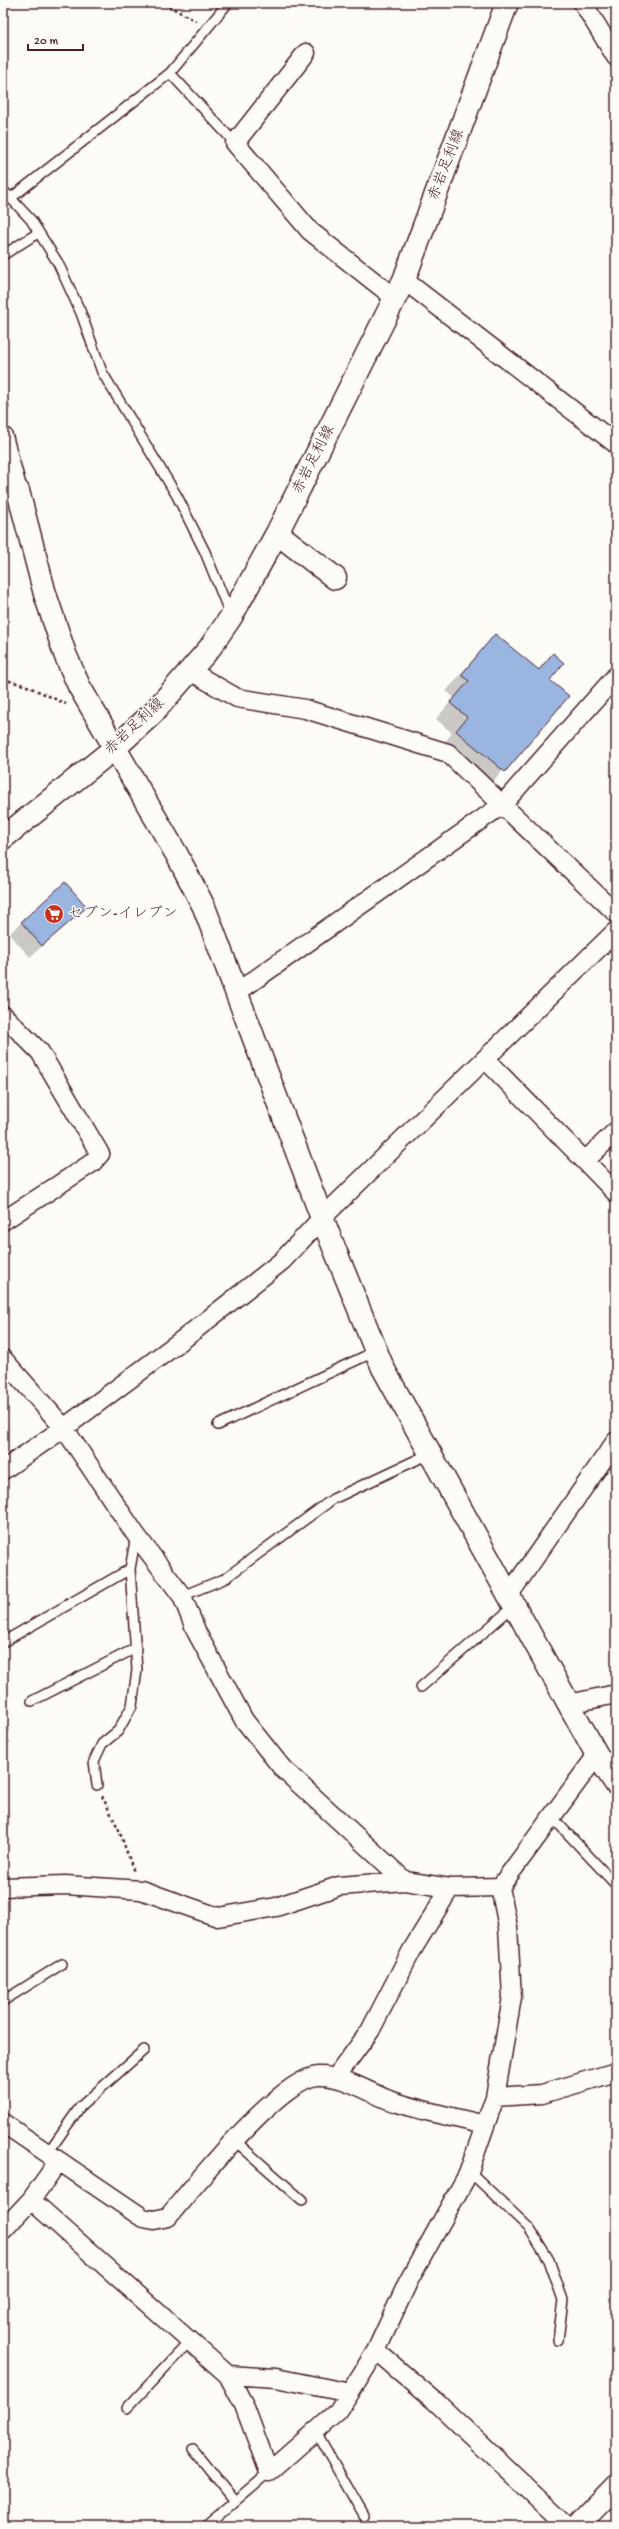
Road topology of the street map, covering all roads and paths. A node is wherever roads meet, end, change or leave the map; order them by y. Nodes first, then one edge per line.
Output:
1 (163, 3) edge
2 (228, 3) edge
3 (506, 3) edge
4 (583, 3) edge
5 (209, 28) junction
6 (306, 53) dead end
7 (616, 57) edge
8 (170, 73) junction
9 (235, 143) junction
10 (3, 190) edge
11 (11, 198) junction
12 (38, 233) junction
13 (3, 255) edge
14 (399, 289) junction
15 (3, 436) edge
16 (616, 444) edge
17 (18, 491) joint
18 (277, 533) junction
19 (335, 578) dead end
20 (231, 617) junction
21 (190, 671) junction
22 (616, 676) edge
23 (3, 678) edge
24 (90, 705) junction
25 (116, 747) junction
26 (502, 805) junction
27 (3, 838) edge
28 (616, 912) edge
29 (616, 931) edge
30 (236, 992) junction
31 (3, 1015) edge
32 (485, 1059) junction
33 (616, 1131) edge
34 (585, 1161) junction
35 (616, 1193) edge
36 (322, 1218) junction
37 (3, 1221) edge
38 (376, 1351) junction
39 (3, 1359) edge
40 (218, 1425) dead end
41 (64, 1428) junction
42 (616, 1441) edge
43 (429, 1454) junction
44 (3, 1470) edge
45 (136, 1535) junction
46 (130, 1569) junction
47 (182, 1596) junction
48 (511, 1601) junction
49 (3, 1642) edge
50 (136, 1648) junction
51 (421, 1687) dead end
52 (616, 1694) edge
53 (32, 1701) dead end
54 (568, 1704) junction
55 (597, 1756) junction
56 (616, 1784) edge
57 (97, 1785) joint
58 (552, 1817) junction
59 (405, 1881) junction
60 (616, 1885) edge
61 (3, 1887) edge
62 (500, 1887) junction
63 (450, 1888) junction
64 (141, 1890) junction
65 (62, 1964) dead end
66 (3, 2001) edge
67 (144, 2050) dead end
68 (616, 2072) edge
69 (336, 2077) junction
70 (495, 2098) junction
71 (3, 2123) edge
72 (485, 2125) junction
73 (234, 2140) junction
74 (52, 2158) junction
75 (469, 2171) junction
76 (31, 2200) junction
77 (302, 2200) dead end
78 (3, 2230) edge
79 (558, 2340) dead end
80 (190, 2341) junction
81 (376, 2351) junction
82 (228, 2375) junction
83 (350, 2393) junction
84 (127, 2408) dead end
85 (316, 2432) junction
86 (193, 2450) dead end
87 (269, 2472) junction
88 (616, 2486) edge
89 (235, 2501) junction
90 (364, 2516) dead end
91 (206, 2526) edge
92 (567, 2526) edge
93 (577, 2526) edge

1 - 5 path
2 - 5 lane
3 - 14 main road, 赤岩足利線
4 - 7 street
5 - 8 lane
6 - 9 street
8 - 9 lane
8 - 11 lane
9 - 14 street
10 - 11 lane
11 - 12 lane
12 - 13 lane
12 - 20 lane
14 - 16 street
14 - 18 main road, 赤岩足利線
15 - 17 street
17 - 24 main road
18 - 19 main road
18 - 20 main road, 赤岩足利線
20 - 21 main road, 赤岩足利線
21 - 25 main road, 赤岩足利線
21 - 26 street
22 - 26 street
23 - 24 path
24 - 25 main road
25 - 27 main road, 赤岩足利線
25 - 30 main road
26 - 28 street
26 - 30 street
29 - 32 street
30 - 36 main road
31 - 37 street
32 - 34 street
32 - 36 street
33 - 34 street
34 - 35 street
36 - 38 main road
36 - 41 street
38 - 40 lane
38 - 43 main road
39 - 41 street
41 - 44 street
41 - 45 street
42 - 48 street
43 - 47 lane
43 - 48 main road
45 - 46 lane
45 - 47 street
46 - 49 lane
46 - 50 lane
47 - 59 street
48 - 51 lane
48 - 54 main road
50 - 53 lane
50 - 57 lane
52 - 54 street
54 - 55 main road
55 - 56 main road
55 - 58 street
57 - 64 path
58 - 60 lane
58 - 62 street
59 - 63 street
59 - 64 street
61 - 64 street
62 - 63 street
62 - 70 street
63 - 69 street
65 - 66 lane
67 - 74 lane
68 - 70 street
69 - 72 street
69 - 73 street
70 - 72 street
71 - 74 street
72 - 75 street
73 - 74 street
73 - 77 lane
74 - 76 street
75 - 79 lane
75 - 81 street
76 - 78 street
76 - 80 street
80 - 82 street
80 - 84 lane
81 - 83 street
81 - 92 street
82 - 83 street
82 - 87 street
83 - 85 street
85 - 87 street
85 - 90 lane
86 - 89 lane
87 - 89 lane
88 - 93 main road
89 - 91 lane

